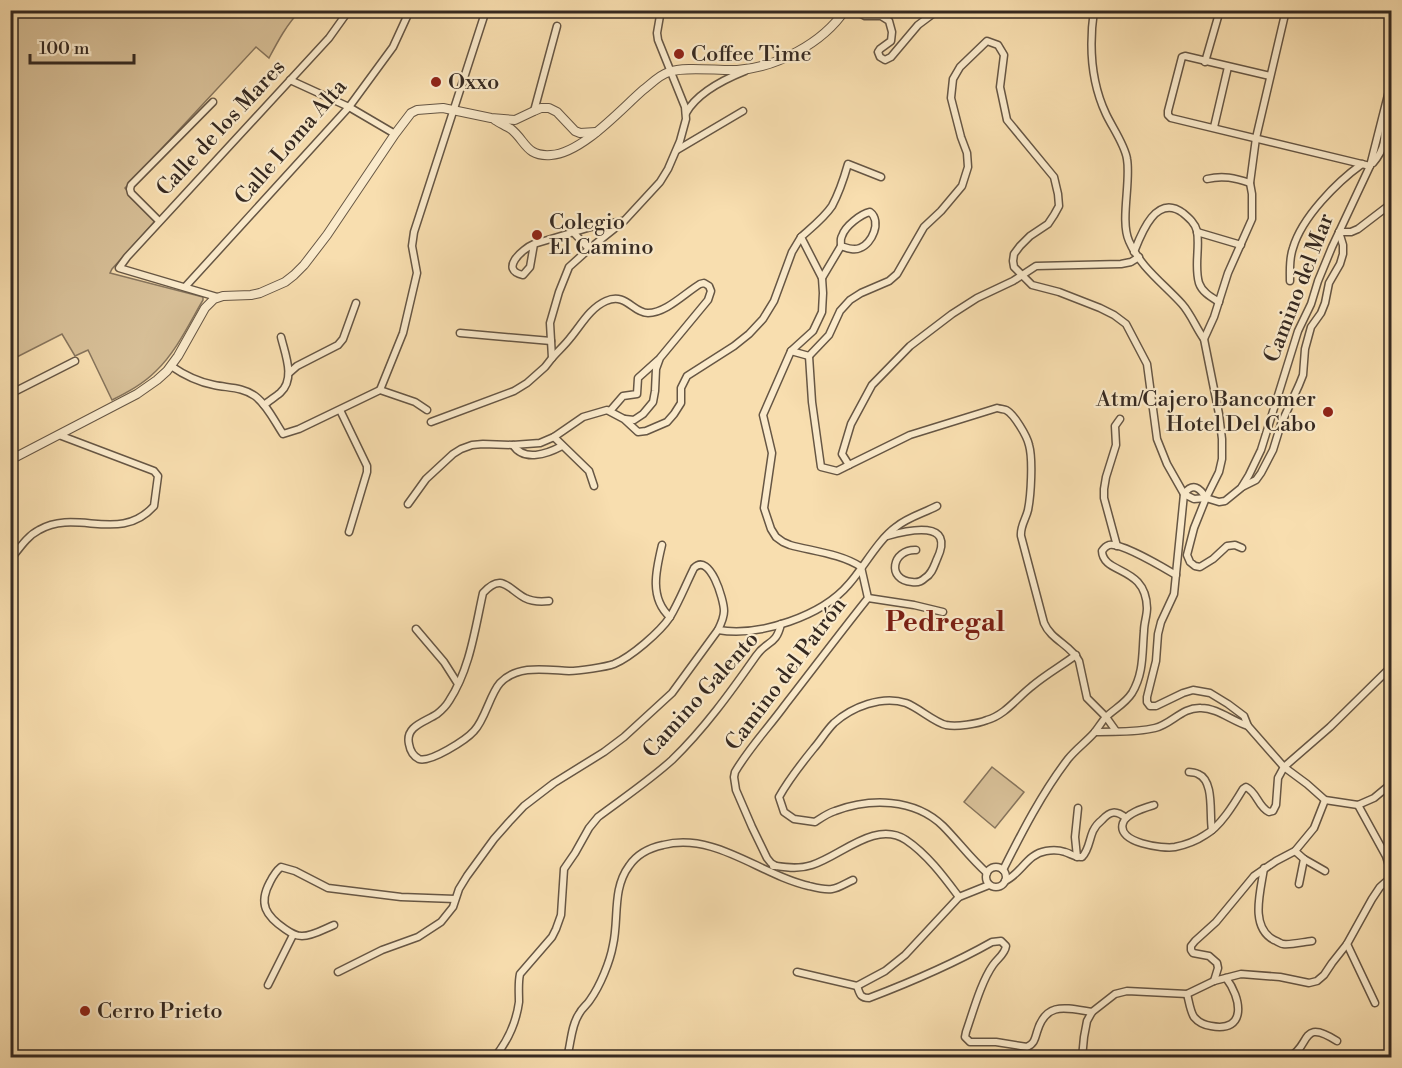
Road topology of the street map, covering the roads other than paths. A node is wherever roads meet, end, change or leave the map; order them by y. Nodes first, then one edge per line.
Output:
1 (350, 10) edge
2 (410, 10) edge
3 (486, 10) edge
4 (661, 10) edge
5 (845, 10) edge
6 (854, 10) edge
7 (938, 10) edge
8 (1094, 10) edge
9 (1220, 10) edge
10 (1286, 10) edge
11 (557, 26) dead end
12 (1205, 62) junction
13 (1228, 67) junction
14 (750, 69) junction
15 (670, 71) junction
16 (1270, 76) junction
17 (1392, 79) edge
18 (290, 80) junction
19 (213, 102) dead end
20 (349, 107) junction
21 (454, 109) junction
22 (534, 111) junction
23 (743, 111) dead end
24 (686, 113) junction
25 (491, 118) junction
26 (1214, 127) junction
27 (596, 132) junction
28 (395, 134) junction
29 (1256, 138) junction
30 (676, 150) junction
31 (1362, 164) junction
32 (1370, 166) junction
33 (881, 177) dead end
34 (1207, 178) dead end
35 (1250, 183) junction
36 (1392, 203) edge
37 (159, 221) junction
38 (624, 221) junction
39 (573, 232) junction
40 (1197, 232) junction
41 (1340, 232) junction
42 (801, 237) junction
43 (534, 244) junction
44 (1241, 245) junction
45 (841, 246) junction
46 (589, 249) junction
47 (1136, 255) junction
48 (1023, 275) junction
49 (822, 278) junction
50 (1290, 281) dead end
51 (185, 287) junction
52 (217, 297) junction
53 (1219, 302) junction
54 (356, 303) dead end
55 (460, 333) dead end
56 (281, 337) dead end
57 (1204, 339) junction
58 (551, 341) junction
59 (791, 351) junction
60 (809, 356) junction
61 (552, 358) junction
62 (660, 358) junction
63 (75, 360) dead end
64 (171, 366) junction
65 (289, 373) junction
66 (380, 390) junction
67 (10, 394) edge
68 (264, 405) junction
69 (340, 410) junction
70 (427, 410) dead end
71 (610, 411) junction
72 (624, 419) junction
73 (1120, 419) dead end
74 (431, 422) dead end
75 (59, 435) junction
76 (554, 437) junction
77 (513, 445) junction
78 (562, 446) junction
79 (10, 460) edge
80 (849, 465) junction
81 (594, 486) dead end
82 (1241, 488) junction
83 (1184, 494) junction
84 (1206, 498) junction
85 (408, 504) dead end
86 (937, 506) dead end
87 (348, 532) dead end
88 (884, 537) junction
89 (662, 545) dead end
90 (1116, 546) junction
91 (1242, 548) dead end
92 (916, 550) dead end
93 (10, 560) edge
94 (861, 567) junction
95 (1176, 575) junction
96 (868, 598) junction
97 (549, 601) dead end
98 (944, 612) dead end
99 (670, 617) junction
100 (780, 624) junction
101 (416, 629) dead end
102 (718, 630) junction
103 (1076, 656) junction
104 (1392, 666) edge
105 (458, 684) junction
106 (1106, 717) junction
107 (1248, 726) junction
108 (1116, 731) junction
109 (1095, 732) junction
110 (1284, 767) junction
111 (1189, 772) dead end
112 (1392, 783) edge
113 (1325, 800) junction
114 (1154, 805) dead end
115 (1358, 805) junction
116 (1078, 808) dead end
117 (1126, 818) junction
118 (1212, 830) junction
119 (1295, 851) junction
120 (1077, 857) junction
121 (1304, 859) junction
122 (776, 866) junction
123 (1264, 868) junction
124 (764, 869) junction
125 (1003, 870) junction
126 (1325, 871) dead end
127 (987, 873) junction
128 (1389, 879) junction
129 (853, 880) dead end
130 (1005, 881) junction
131 (1299, 884) dead end
132 (989, 885) junction
133 (959, 897) junction
134 (456, 899) junction
135 (334, 925) dead end
136 (293, 934) junction
137 (1311, 940) dead end
138 (1347, 944) junction
139 (1392, 952) edge
140 (338, 972) dead end
141 (797, 972) dead end
142 (1226, 978) junction
143 (1215, 981) junction
144 (268, 985) dead end
145 (857, 986) junction
146 (1187, 994) junction
147 (1375, 1003) dead end
148 (1092, 1012) junction
149 (1337, 1041) dead end
150 (494, 1058) edge
151 (567, 1058) edge
152 (1082, 1058) edge
153 (1259, 1058) edge

1 - 18 street, Calle de los Mares
2 - 20 street, Calle Loma Alta
3 - 21 street
4 - 15 street
5 - 14 street
6 - 7 street
8 - 47 street
9 - 12 street
10 - 16 street
11 - 22 street
12 - 13 street
12 - 26 street
13 - 16 street
13 - 26 street
14 - 15 street
14 - 24 street
15 - 24 street
15 - 27 street
16 - 29 street
17 - 32 street, Camino del Mar
18 - 20 street
18 - 37 street, Calle de los Mares
19 - 37 street
20 - 28 street
20 - 51 street, Calle Loma Alta
21 - 25 street
21 - 28 street
21 - 66 street
22 - 25 street
22 - 27 street
23 - 30 street
24 - 30 street
25 - 27 street
26 - 29 street
28 - 52 street
29 - 31 street
29 - 35 street
30 - 38 street
31 - 32 street
31 - 50 street
32 - 41 street, Camino del Mar
33 - 42 street
34 - 35 street
35 - 44 street
36 - 41 street
37 - 51 street, Calle de los Mares
38 - 39 street
38 - 46 street
39 - 43 street
39 - 46 street
40 - 44 street
40 - 47 street
40 - 53 street
41 - 82 street, Camino del Mar
41 - 82 street
42 - 49 street
42 - 72 street
43 - 43 street
44 - 53 street
45 - 45 street
45 - 49 street
46 - 58 street
47 - 48 street
47 - 57 street
48 - 60 street
48 - 80 street
48 - 83 street
49 - 59 street
51 - 52 street
52 - 64 street
53 - 57 street
54 - 65 street
55 - 58 street
56 - 65 street
57 - 84 street
58 - 61 street
59 - 60 street
59 - 94 street
60 - 80 street
61 - 62 street
61 - 74 street
62 - 71 street
62 - 72 street
63 - 67 street
64 - 68 street
64 - 75 street
65 - 68 street
66 - 69 street
66 - 70 street
68 - 69 street
69 - 87 street
71 - 72 street
71 - 76 street
73 - 90 street
75 - 79 street
75 - 93 street
76 - 77 street
76 - 78 street
77 - 78 street
77 - 85 street
78 - 81 street
80 - 103 street
82 - 84 street
83 - 84 street
83 - 84 street
83 - 95 street
84 - 91 street
86 - 88 street
88 - 92 street
88 - 94 street
89 - 99 street
90 - 95 street
90 - 106 street
94 - 96 street, Camino del Patrón
94 - 100 street
95 - 107 street
96 - 98 street
96 - 122 street, Camino del Patrón
97 - 105 street
99 - 102 street
99 - 105 street
100 - 102 street
100 - 150 street, Camino Galento
101 - 105 street
102 - 134 street
103 - 106 street
103 - 127 street
104 - 110 street
106 - 108 street
106 - 109 street
107 - 108 street
107 - 110 street
108 - 109 street
109 - 125 street
110 - 113 street
110 - 118 street
111 - 118 street
112 - 115 street
113 - 115 street
113 - 119 street
114 - 117 street
115 - 128 street
116 - 120 street
117 - 118 street
117 - 120 street
119 - 121 street
119 - 123 street
120 - 130 street
121 - 126 street
121 - 131 street
122 - 124 street
122 - 133 street
123 - 137 street
123 - 143 street
124 - 129 street
124 - 151 street
125 - 127 street
125 - 130 street
127 - 132 street
128 - 138 street
128 - 139 street
130 - 132 street
132 - 133 street
133 - 145 street
134 - 136 street
134 - 140 street
135 - 136 street
136 - 144 street
138 - 142 street
138 - 147 street
141 - 145 street
142 - 143 street
142 - 146 street
143 - 146 street
145 - 148 street
146 - 148 street
148 - 152 street
149 - 153 street

